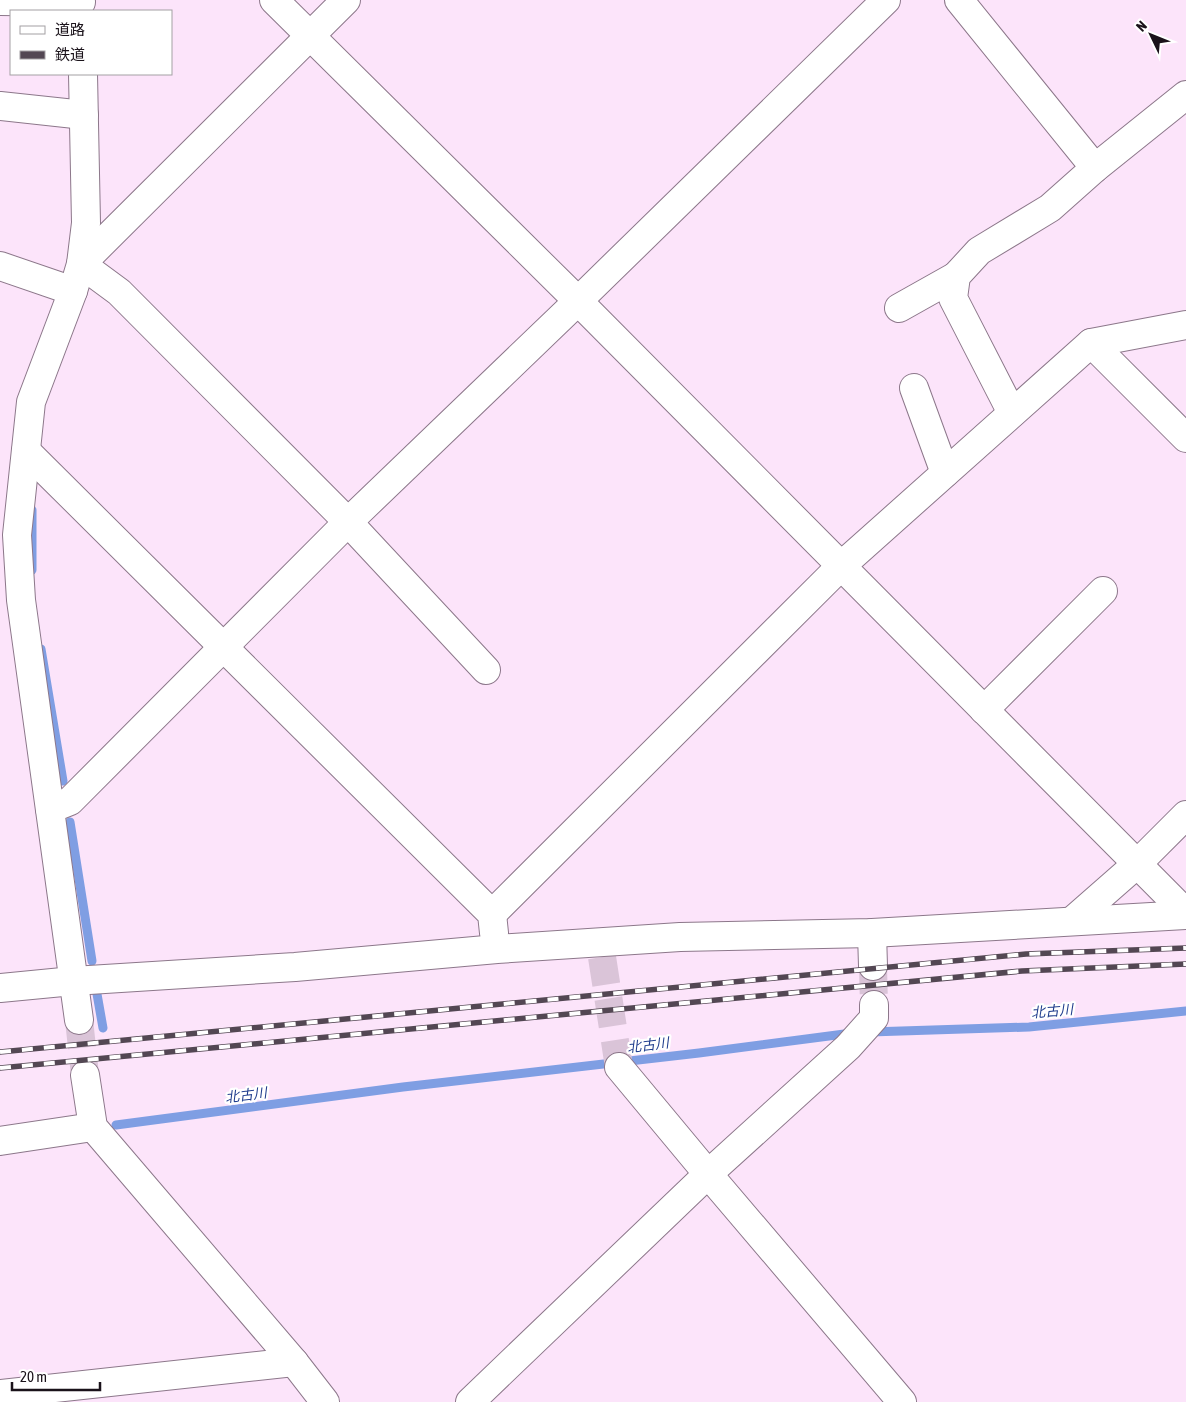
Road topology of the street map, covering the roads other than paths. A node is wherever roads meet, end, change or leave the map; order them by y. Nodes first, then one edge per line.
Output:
1 (274, 0) edge
2 (346, 0) edge
3 (886, 0) edge
4 (959, 0) edge
5 (0, 1) edge
6 (81, 5) edge
7 (309, 36) junction
8 (83, 75) edge
9 (1186, 95) edge
10 (0, 106) edge
11 (84, 115) junction
12 (1095, 168) junction
13 (81, 264) junction
14 (0, 266) edge
15 (956, 276) junction
16 (73, 291) junction
17 (578, 301) junction
18 (899, 308) dead end
19 (1186, 325) edge
20 (1091, 343) junction
21 (914, 388) dead end
22 (1012, 413) junction
23 (1186, 438) edge
24 (26, 451) junction
25 (945, 473) junction
26 (0, 499) edge
27 (348, 522) junction
28 (841, 566) junction
29 (1103, 591) dead end
30 (21, 600) junction
31 (224, 648) junction
32 (486, 670) dead end
33 (984, 710) junction
34 (50, 808) junction
35 (1186, 815) edge
36 (1137, 864) junction
37 (492, 914) junction
38 (1186, 914) edge
39 (1072, 921) junction
40 (872, 933) junction
41 (497, 949) junction
42 (873, 966) tunnel mouth
43 (73, 981) junction
44 (0, 988) edge
45 (874, 1012) tunnel mouth
46 (79, 1020) tunnel mouth
47 (619, 1067) tunnel mouth
48 (85, 1075) tunnel mouth
49 (93, 1127) junction
50 (0, 1141) edge
51 (708, 1174) junction
52 (294, 1362) junction
53 (8, 1396) edge
54 (325, 1402) edge
55 (470, 1402) edge
56 (902, 1402) edge

1 - 7 street
2 - 7 street
3 - 17 street
4 - 12 street
5 - 6 street
7 - 13 street
7 - 17 street
8 - 11 street
9 - 12 street
10 - 11 street
11 - 13 street
12 - 15 street
13 - 16 street
13 - 27 street
14 - 16 street
15 - 18 street
15 - 22 street
16 - 24 street
17 - 27 street
17 - 28 street
19 - 20 street
20 - 22 street
20 - 23 street
21 - 25 street
22 - 25 street
24 - 30 street
24 - 31 street
25 - 28 street
26 - 30 street
27 - 31 street
27 - 32 street
28 - 33 street
28 - 37 street
29 - 33 street
30 - 34 street
31 - 34 street
31 - 37 street
33 - 36 street
34 - 43 street
35 - 36 street
36 - 38 street
36 - 39 street
37 - 41 street
38 - 39 street
39 - 40 street
40 - 41 street
40 - 42 street
41 - 43 street
43 - 44 street
43 - 46 street
45 - 51 street
47 - 51 street
48 - 49 street
49 - 50 street
49 - 52 street
51 - 55 street
51 - 56 street
52 - 53 street
52 - 54 street

